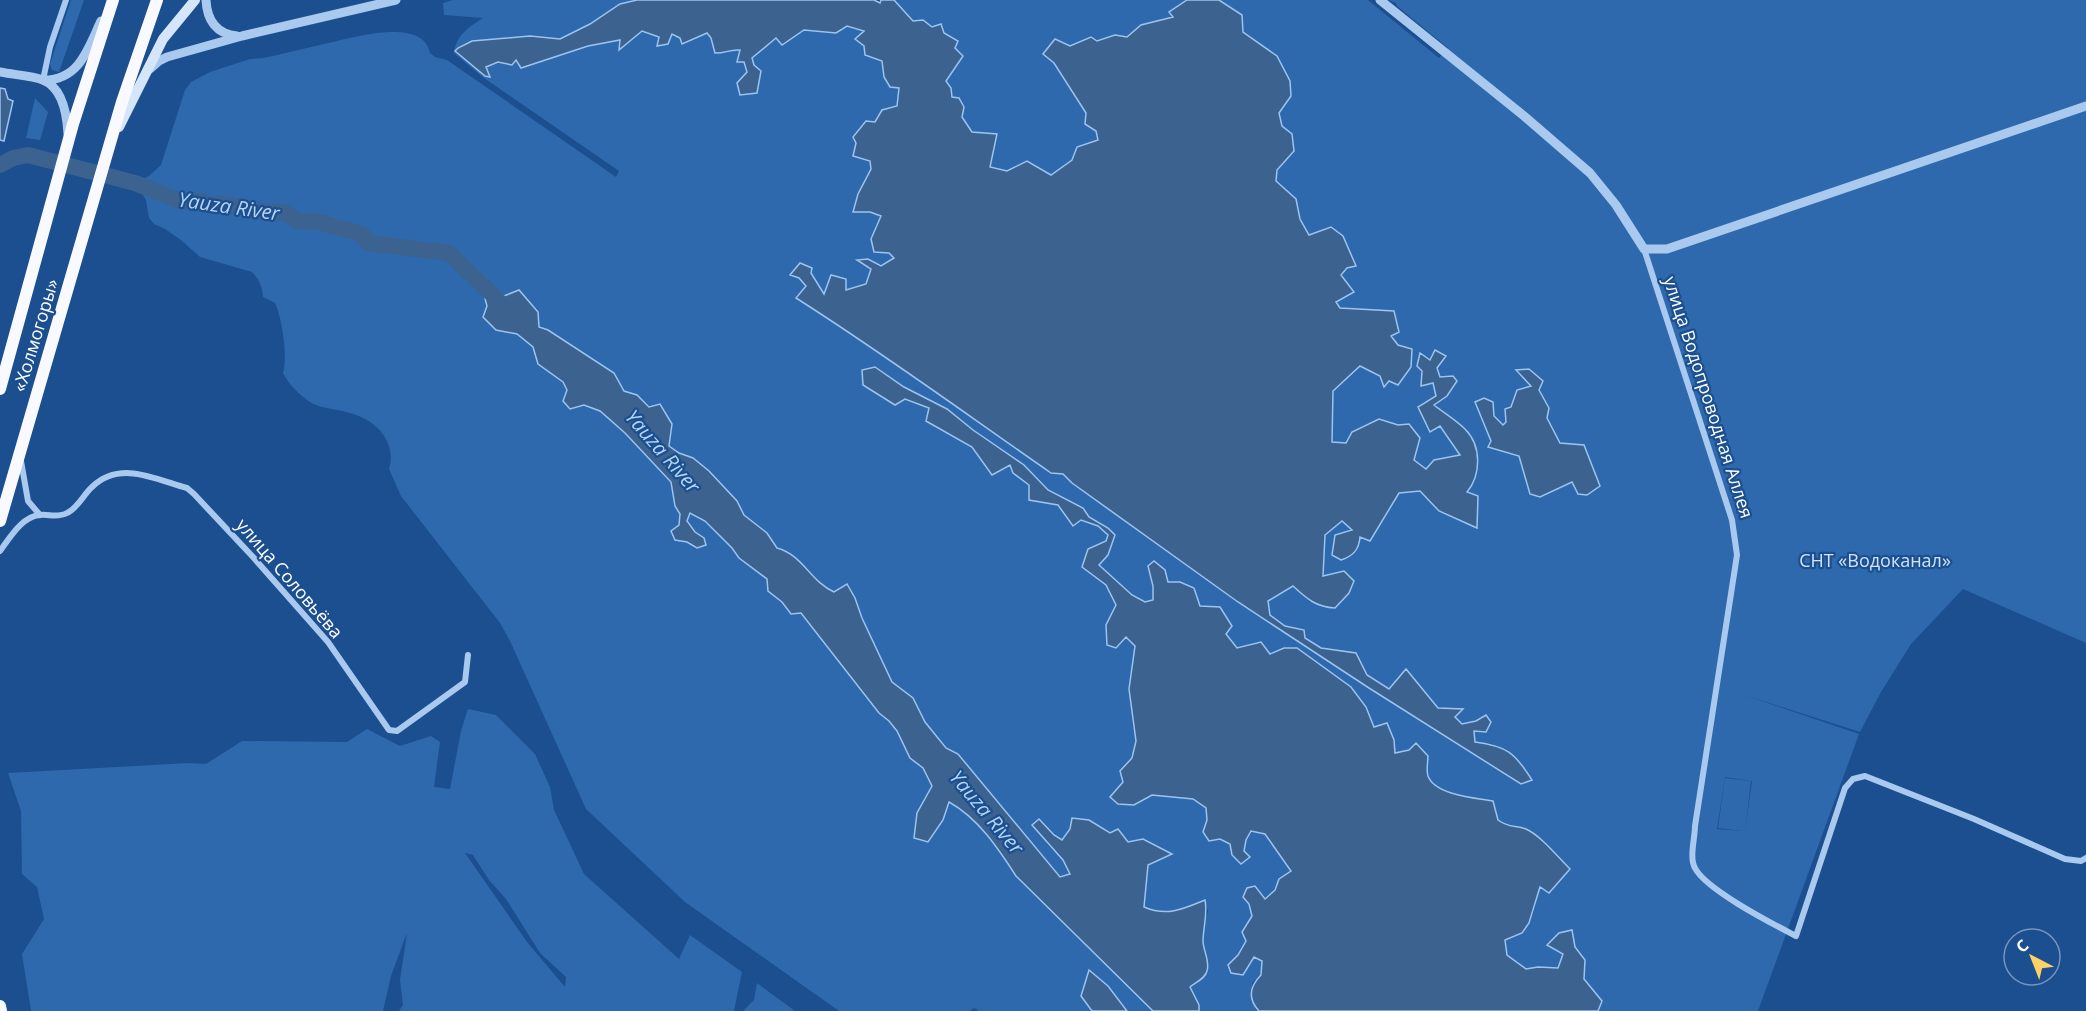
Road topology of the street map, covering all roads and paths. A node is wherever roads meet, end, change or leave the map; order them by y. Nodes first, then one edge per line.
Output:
1 (66, 0) edge
2 (113, 0) edge
3 (157, 0) edge
4 (195, 0) edge
5 (206, 0) edge
6 (396, 0) edge
7 (1380, 0) edge
8 (242, 36) junction
9 (0, 72) edge
10 (142, 77) junction
11 (42, 80) junction
12 (2086, 106) edge
13 (68, 140) junction
14 (108, 152) junction
15 (1644, 249) junction
16 (0, 389) edge
17 (19, 451) junction
18 (40, 514) junction
19 (0, 521) edge
20 (0, 551) edge
21 (468, 655) dead end
22 (2086, 858) edge
23 (0, 1006) edge
24 (1, 1011) edge

1 - 11 street
2 - 11 street
2 - 13 highway
3 - 14 highway
4 - 10 main road
5 - 8 street
6 - 8 street
7 - 15 street, улица Водопроводная Аллея
8 - 10 street
9 - 11 street
10 - 14 main road
11 - 13 street
12 - 15 street
13 - 16 highway, «Холмогоры»
14 - 17 highway, «Холмогоры»
15 - 22 street, улица Водопроводная Аллея
17 - 18 street
17 - 19 highway, «Холмогоры»
18 - 20 street, улица Соловьёва
18 - 21 street, улица Соловьёва
23 - 24 highway

